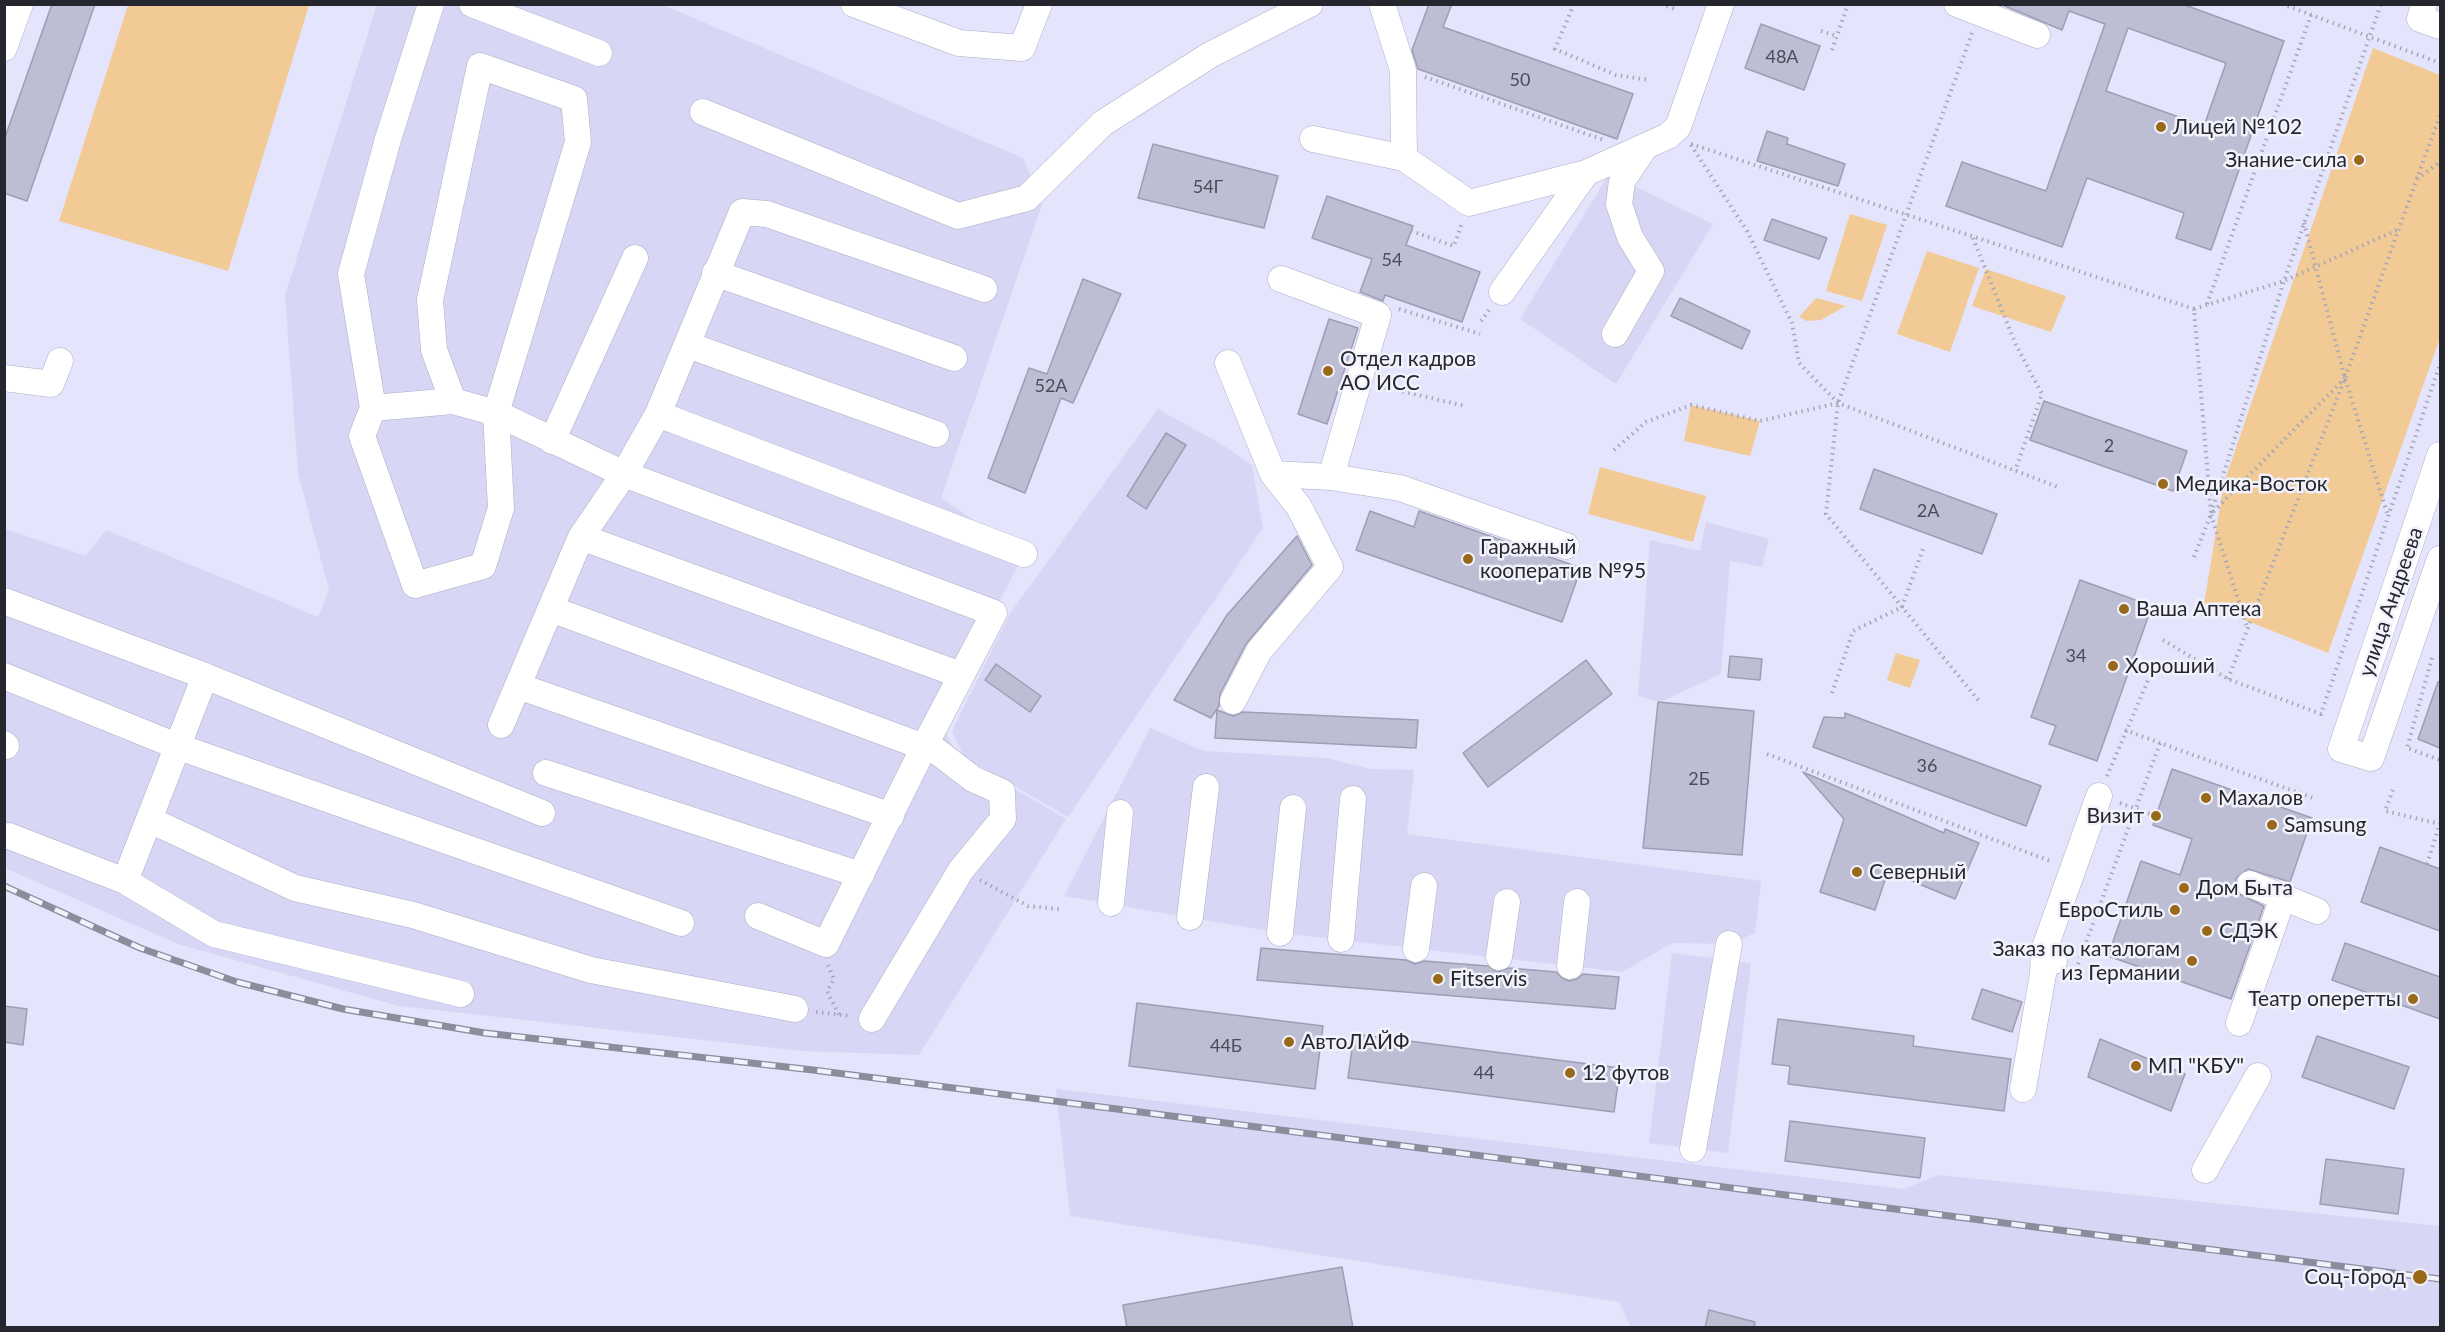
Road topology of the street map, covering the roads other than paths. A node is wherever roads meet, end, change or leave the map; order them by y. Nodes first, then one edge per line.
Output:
1 (20, 4) edge
2 (432, 4) edge
3 (472, 4) edge
4 (854, 4) edge
5 (1039, 4) edge
6 (1310, 4) edge
7 (1382, 4) edge
8 (1721, 4) edge
9 (1968, 9) edge
10 (2037, 35) dead end
11 (4, 48) edge
12 (599, 53) dead end
13 (703, 112) dead end
14 (1313, 139) dead end
15 (1645, 147) junction
16 (1404, 158) junction
17 (1586, 173) junction
18 (635, 258) dead end
19 (715, 273) junction
20 (1281, 279) dead end
21 (984, 289) dead end
22 (1502, 292) dead end
23 (1615, 334) dead end
24 (688, 345) junction
25 (954, 358) dead end
26 (60, 361) dead end
27 (1228, 363) dead end
28 (4, 378) edge
29 (453, 401) junction
30 (373, 408) junction
31 (496, 413) junction
32 (657, 414) junction
33 (936, 434) dead end
34 (552, 441) junction
35 (2440, 455) edge
36 (624, 474) junction
37 (1273, 474) junction
38 (1331, 477) junction
39 (581, 537) junction
40 (1566, 546) dead end
41 (1024, 554) dead end
42 (2440, 559) edge
43 (4, 601) edge
44 (551, 609) junction
45 (961, 675) junction
46 (4, 676) edge
47 (205, 676) junction
48 (518, 686) junction
49 (1233, 701) dead end
50 (501, 725) dead end
51 (925, 745) junction
52 (179, 747) junction
53 (546, 773) dead end
54 (1206, 787) dead end
55 (2099, 796) road end
56 (1353, 799) dead end
57 (1293, 808) dead end
58 (542, 813) dead end
59 (1120, 813) dead end
60 (891, 816) junction
61 (150, 820) junction
62 (9, 836) dead end
63 (861, 875) junction
64 (125, 881) junction
65 (2250, 884) dead end
66 (1424, 886) dead end
67 (2283, 897) junction
68 (1507, 902) dead end
69 (1577, 902) dead end
70 (1111, 903) dead end
71 (2317, 911) dead end
72 (758, 916) dead end
73 (1190, 917) dead end
74 (681, 923) dead end
75 (1280, 933) dead end
76 (1341, 939) dead end
77 (1729, 944) dead end
78 (1416, 949) dead end
79 (1499, 957) dead end
80 (1570, 966) dead end
81 (461, 994) dead end
82 (795, 1009) road end
83 (872, 1019) road end
84 (2239, 1023) dead end
85 (2258, 1076) dead end
86 (2023, 1089) dead end
87 (1693, 1149) dead end
88 (2205, 1170) dead end

1 - 11 street
2 - 30 street
3 - 12 street
4 - 5 street
6 - 13 street
7 - 16 street
8 - 15 street
9 - 10 street
14 - 16 street
15 - 17 street
15 - 23 street
16 - 17 street
17 - 22 street
18 - 34 street
19 - 21 street
19 - 24 street
19 - 25 street
20 - 38 street
24 - 32 street
24 - 33 street
26 - 28 street
27 - 37 street
29 - 30 street
29 - 31 street
29 - 31 street
30 - 31 street
31 - 34 street
32 - 36 street
32 - 41 street
34 - 36 street
35 - 42 street, улица Андреева
36 - 39 street
36 - 45 street
37 - 38 street
37 - 49 street
38 - 40 street
39 - 44 street
39 - 45 street
43 - 47 street
44 - 48 street
44 - 51 street
45 - 51 street
46 - 52 street
47 - 52 street
47 - 58 street
48 - 50 street
48 - 60 street
51 - 60 street
51 - 83 street
52 - 61 street
52 - 74 street
53 - 63 street
54 - 73 street
55 - 86 street
56 - 76 street
57 - 75 street
59 - 70 street
60 - 63 street
61 - 64 street
61 - 82 street
62 - 64 street
63 - 72 street
64 - 81 street
65 - 67 street
66 - 78 street
67 - 71 street
67 - 84 street
68 - 79 street
69 - 80 street
77 - 87 street
85 - 88 street

